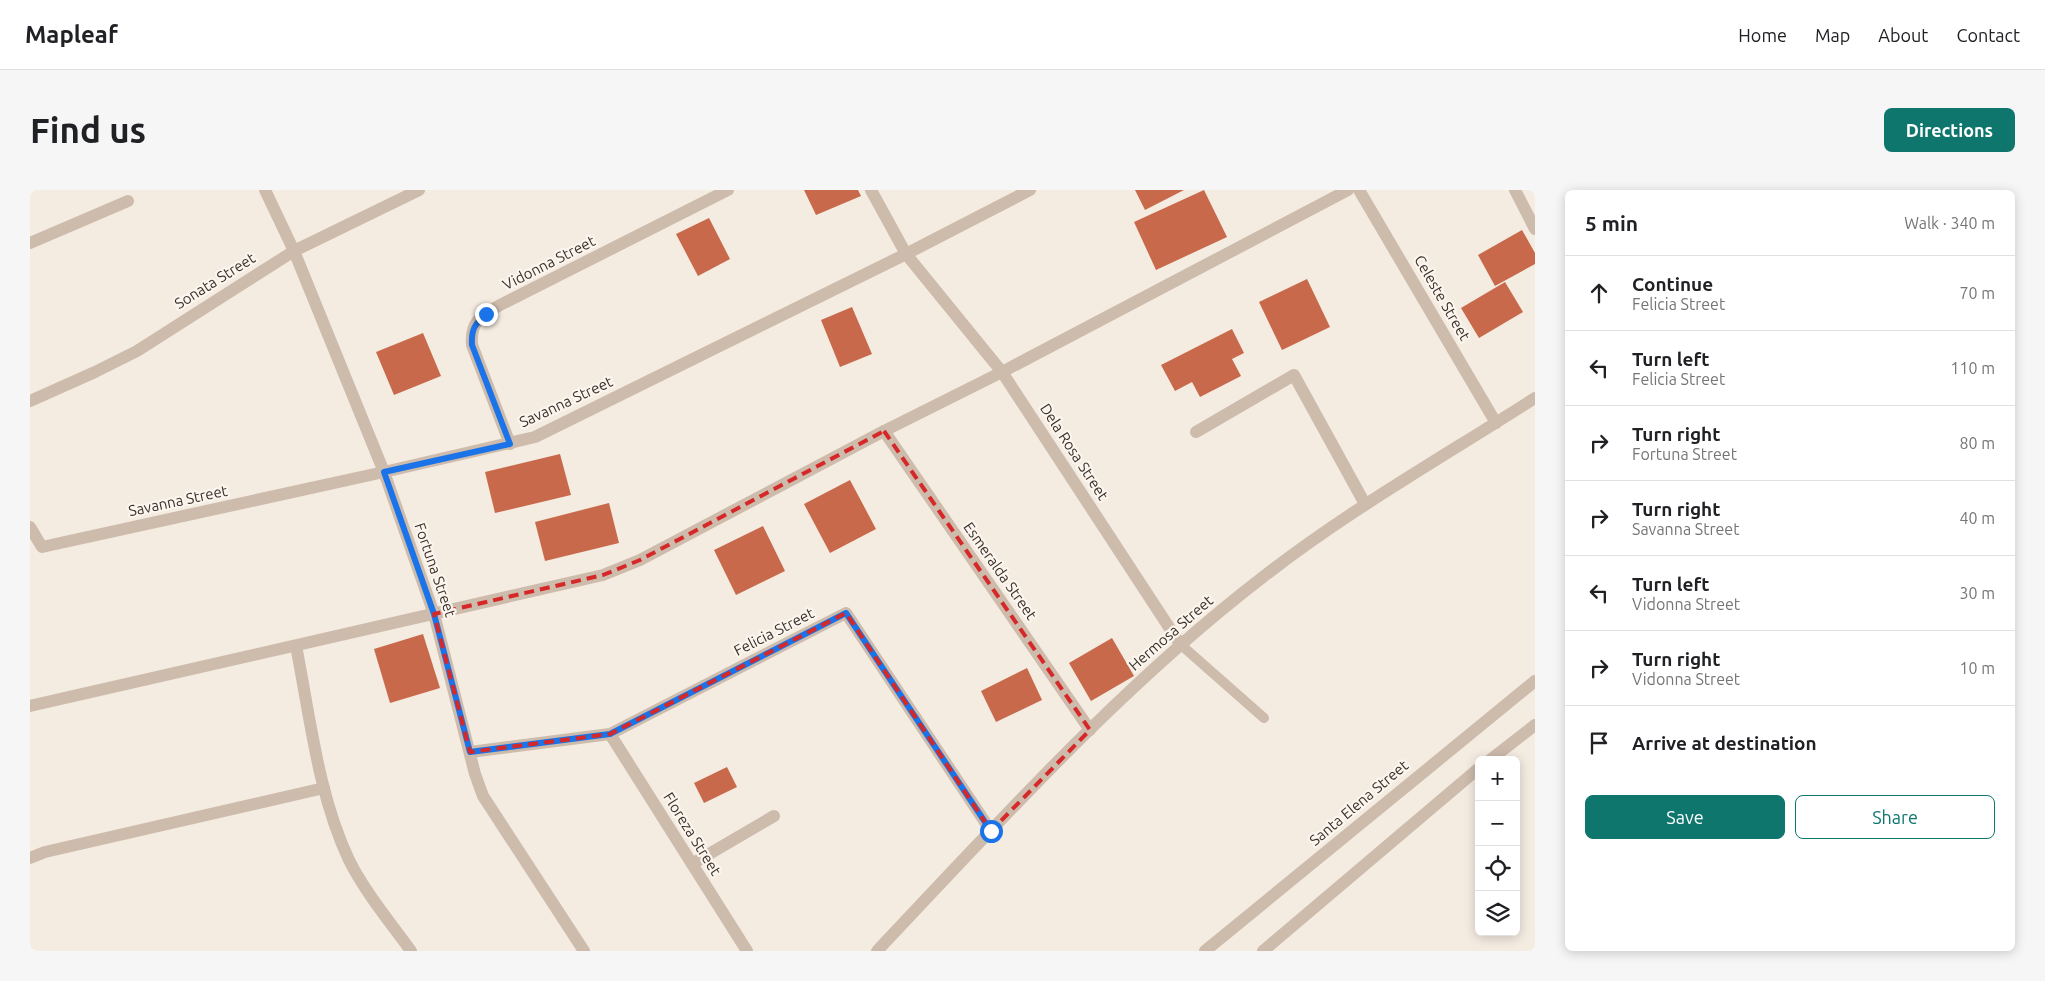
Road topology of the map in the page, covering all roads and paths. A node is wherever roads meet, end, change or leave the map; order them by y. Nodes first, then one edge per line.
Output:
1 (265, 190) edge
2 (419, 190) edge
3 (728, 190) edge
4 (871, 190) edge
5 (1030, 190) edge
6 (1348, 190) edge
7 (1359, 190) edge
8 (1515, 190) edge
9 (128, 201) dead end
10 (1535, 229) edge
11 (30, 243) edge
12 (294, 251) junction
13 (906, 254) junction
14 (1002, 372) junction
15 (1535, 398) edge
16 (30, 401) edge
17 (1496, 423) junction
18 (884, 431) junction
19 (1196, 432) dead end
20 (510, 444) junction
21 (384, 472) junction
22 (1365, 504) junction
23 (30, 527) edge
24 (434, 614) junction
25 (1180, 644) junction
26 (296, 646) junction
27 (1535, 681) edge
28 (30, 706) edge
29 (1264, 718) dead end
30 (1535, 725) edge
31 (1090, 730) junction
32 (610, 734) junction
33 (470, 752) junction
34 (1495, 756) edge
35 (1475, 771) edge
36 (324, 788) junction
37 (774, 816) dead end
38 (991, 831) junction
39 (30, 858) edge
40 (692, 864) junction
41 (411, 951) edge
42 (584, 951) edge
43 (747, 951) edge
44 (877, 951) edge
45 (1205, 951) edge
46 (1263, 951) edge

1 - 12 street, Fortuna Street
2 - 12 street, Sonata Street
3 - 20 street, Vidonna Street
4 - 13 street, Dela Rosa Street
5 - 13 street, Savanna Street
6 - 14 street
7 - 17 street, Celeste Street
8 - 10 street
9 - 11 street
12 - 16 street, Sonata Street
12 - 21 street, Fortuna Street
13 - 14 street, Dela Rosa Street
13 - 20 street, Savanna Street
14 - 18 street
14 - 25 street, Dela Rosa Street
15 - 17 street, Hermosa Street
17 - 22 street, Hermosa Street
18 - 24 street
18 - 31 street, Esmeralda Street
19 - 22 street
20 - 21 street, Savanna Street
21 - 23 street, Savanna Street
21 - 24 street, Fortuna Street
22 - 25 street, Hermosa Street
24 - 26 street
24 - 33 street, Fortuna Street
25 - 29 lane, Dela Rosa Street
25 - 31 street, Hermosa Street
26 - 28 street
26 - 36 street
27 - 45 street, Santa Elena Street
30 - 34 street
31 - 38 street, Hermosa Street
32 - 33 street, Felicia Street
32 - 38 street, Felicia Street
32 - 40 street, Floreza Street
33 - 42 street, Fortuna Street
35 - 46 street
36 - 39 street
36 - 41 street
37 - 40 street
38 - 44 street, Hermosa Street
40 - 43 street, Floreza Street

